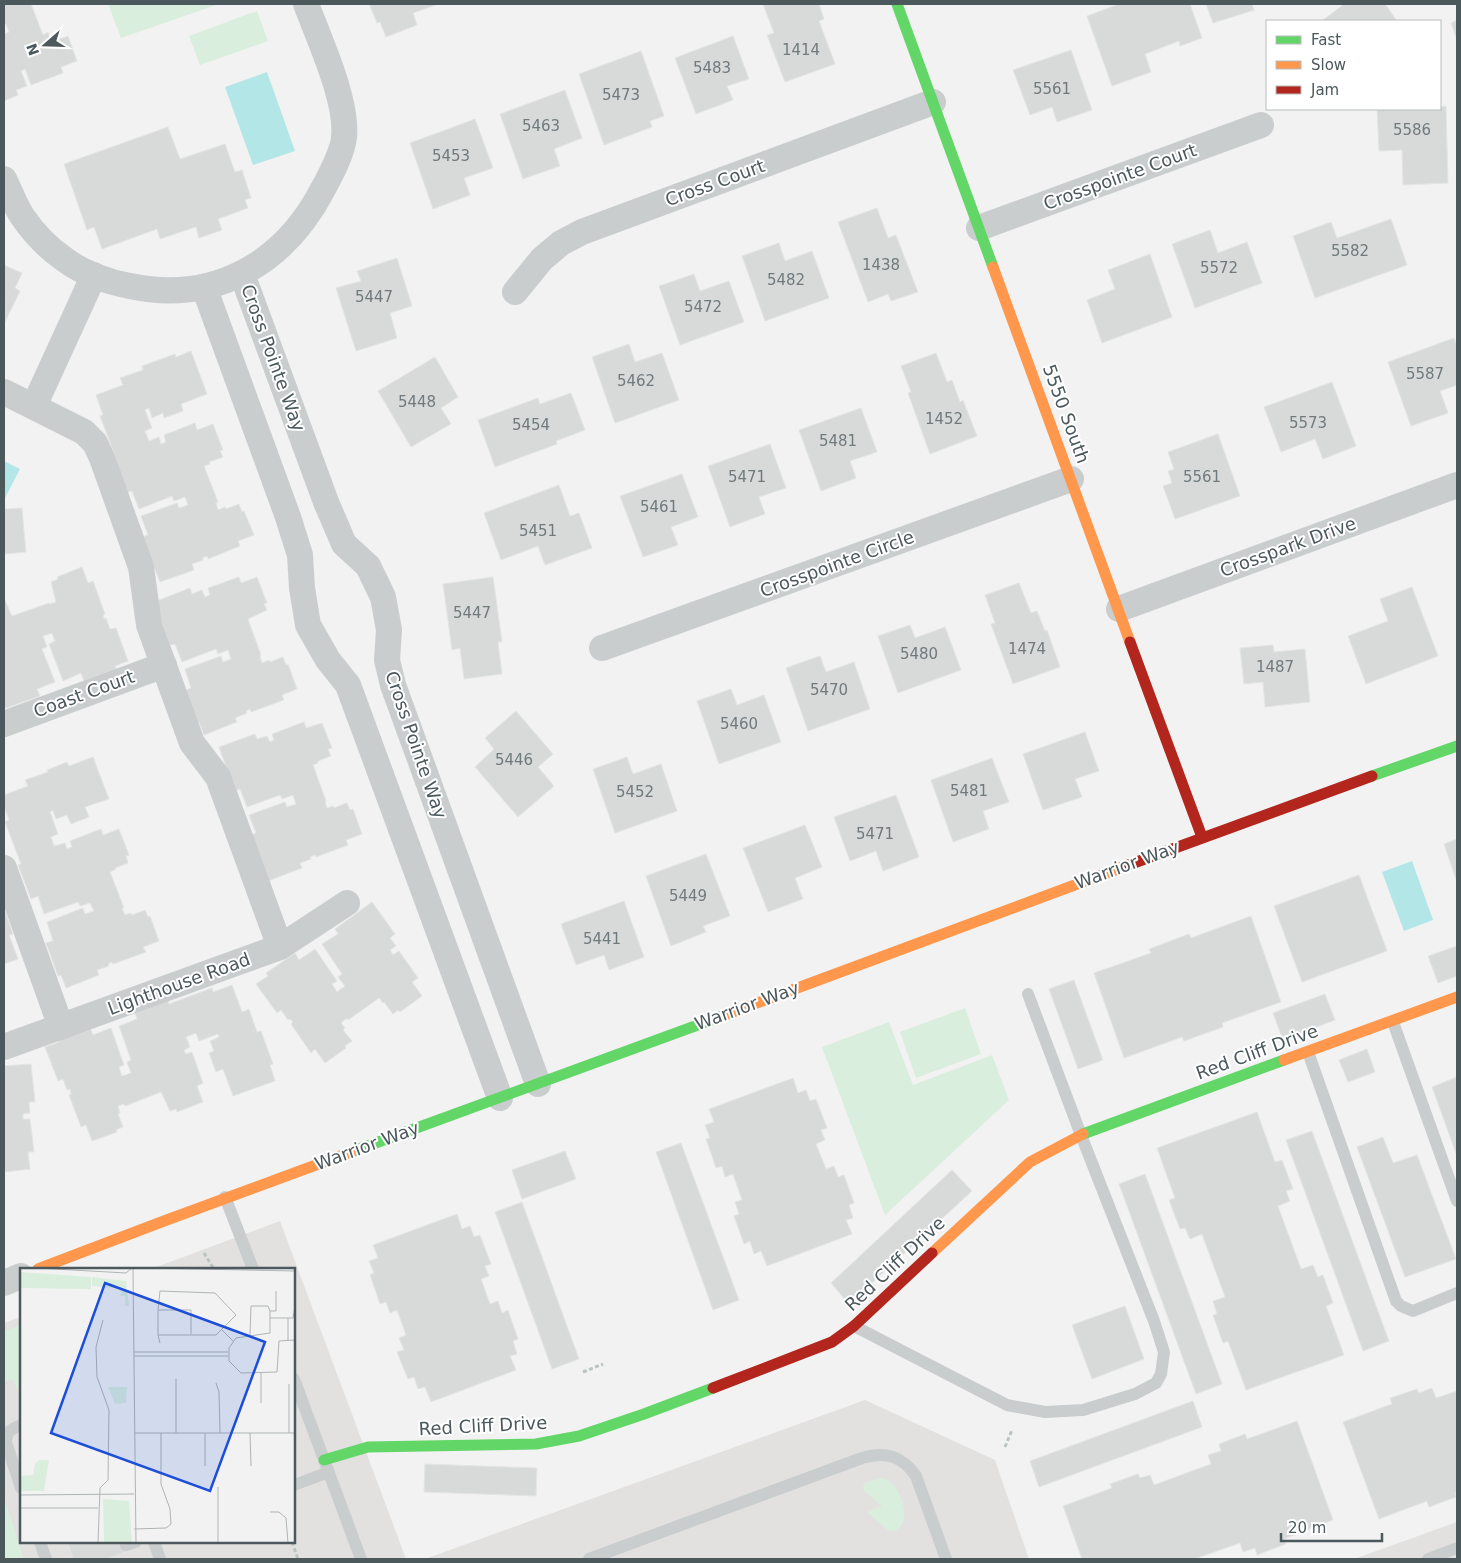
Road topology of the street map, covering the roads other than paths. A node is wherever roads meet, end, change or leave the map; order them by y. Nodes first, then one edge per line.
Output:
1 (306, 4) edge
2 (897, 4) edge
3 (933, 102) junction
4 (1261, 125) dead end
5 (4, 179) edge
6 (979, 228) junction
7 (94, 275) junction
8 (224, 281) junction
9 (515, 292) dead end
10 (4, 392) edge
11 (34, 406) junction
12 (1071, 479) junction
13 (1457, 485) edge
14 (1119, 609) junction
15 (602, 648) dead end
16 (164, 665) junction
17 (4, 724) edge
18 (1457, 746) edge
19 (1202, 837) junction
20 (4, 868) edge
21 (347, 903) dead end
22 (280, 947) junction
23 (1028, 994) dead end
24 (1457, 997) edge
25 (1393, 1022) junction
26 (61, 1027) junction
27 (4, 1047) edge
28 (1308, 1052) junction
29 (538, 1084) junction
30 (500, 1098) junction
31 (1081, 1135) junction
32 (226, 1197) junction
33 (1457, 1201) edge
34 (41, 1268) edge
35 (253, 1268) edge
36 (20, 1276) edge
37 (4, 1283) edge
38 (1457, 1293) edge
39 (854, 1326) junction
40 (295, 1382) edge
41 (20, 1426) edge
42 (16, 1457) edge
43 (324, 1460) junction
44 (329, 1472) junction
45 (20, 1482) edge
46 (295, 1485) edge
47 (40, 1543) edge
48 (154, 1543) edge
49 (1457, 1548) edge
50 (46, 1559) edge
51 (160, 1559) edge
52 (361, 1559) edge
53 (589, 1559) edge
54 (946, 1559) edge
55 (1428, 1559) edge

1 - 8 street
2 - 3 street, 5550 South
3 - 6 street, 5550 South
3 - 9 street, Cross Court
4 - 6 street, Crosspointe Court
5 - 7 street
6 - 12 street, 5550 South
7 - 8 street
7 - 11 street
8 - 29 street, Cross Pointe Way
8 - 30 street
10 - 11 street
11 - 16 street
12 - 14 street, 5550 South
12 - 15 street, Crosspointe Circle
13 - 14 street, Crosspark Drive
14 - 19 street, 5550 South
16 - 17 street, Coast Court
16 - 22 street
18 - 19 street, Warrior Way
19 - 29 street, Warrior Way
20 - 26 street
21 - 22 street, Lighthouse Road
22 - 26 street, Lighthouse Road
23 - 31 lane
24 - 25 street, Red Cliff Drive
25 - 28 street, Red Cliff Drive
25 - 33 lane
26 - 27 street, Lighthouse Road
28 - 31 street, Red Cliff Drive
28 - 38 lane
29 - 30 street, Warrior Way
30 - 32 street, Warrior Way
31 - 39 street, Red Cliff Drive
31 - 39 lane
32 - 34 street, Warrior Way
32 - 35 lane
36 - 37 street
39 - 43 street, Red Cliff Drive
40 - 43 lane
41 - 42 lane
42 - 45 lane
43 - 44 lane
44 - 46 lane
44 - 52 lane
47 - 50 lane
48 - 51 lane
49 - 55 lane
53 - 54 lane

